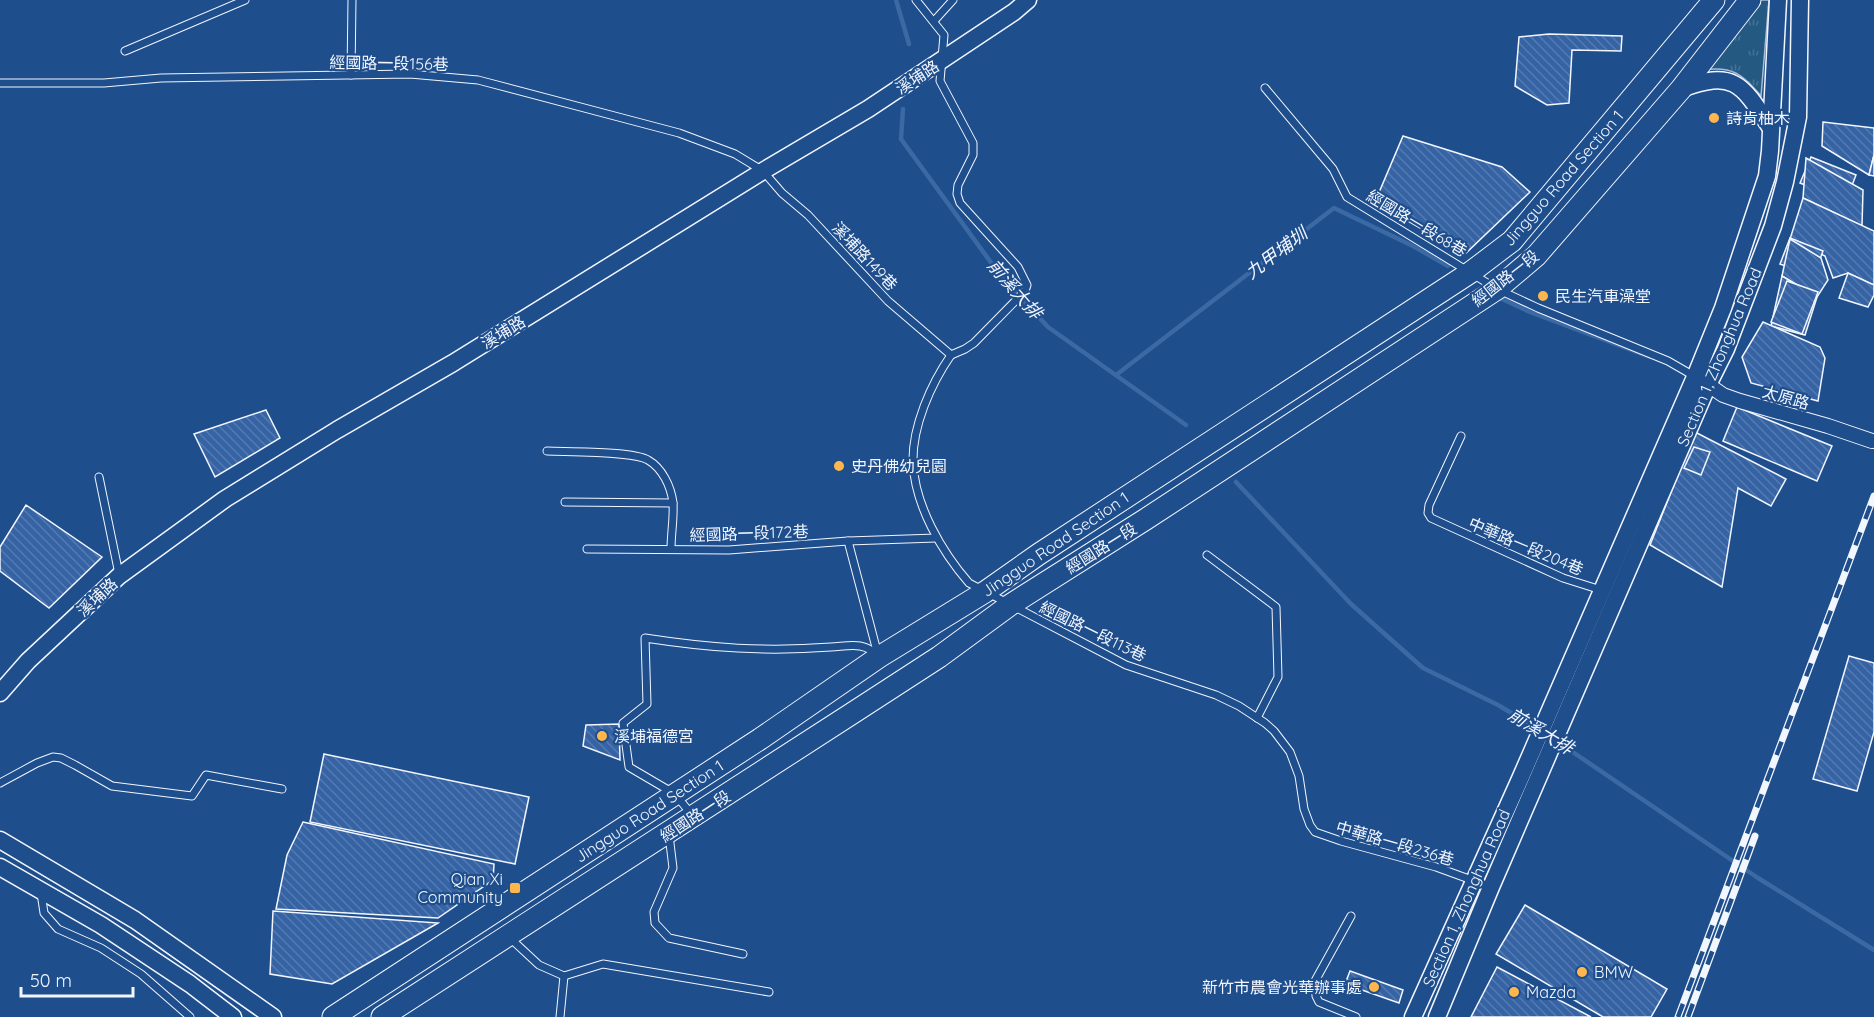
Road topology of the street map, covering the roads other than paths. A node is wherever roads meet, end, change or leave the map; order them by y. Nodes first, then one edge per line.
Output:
1 (245, 0) edge
2 (352, 0) edge
3 (916, 0) edge
4 (953, 0) edge
5 (1028, 0) edge
6 (1714, 0) edge
7 (1750, 0) edge
8 (1778, 0) edge
9 (1800, 0) edge
10 (934, 21) junction
11 (125, 51) dead end
12 (943, 60) junction
13 (351, 75) junction
14 (0, 83) edge
15 (1265, 88) dead end
16 (1681, 89) junction
17 (1770, 127) junction
18 (763, 171) junction
19 (1471, 272) junction
20 (1497, 289) junction
21 (951, 355) junction
22 (1702, 381) junction
23 (1461, 435) dead end
24 (1872, 441) dead end
25 (547, 451) dead end
26 (99, 477) dead end
27 (565, 502) dead end
28 (673, 503) junction
29 (936, 538) junction
30 (848, 541) junction
31 (588, 549) dead end
32 (671, 549) junction
33 (1207, 555) dead end
34 (119, 576) junction
35 (985, 592) junction
36 (1610, 593) junction
37 (1010, 606) junction
38 (879, 657) junction
39 (0, 693) edge
40 (1257, 718) junction
41 (0, 783) edge
42 (1527, 783) junction
43 (282, 789) dead end
44 (675, 794) junction
45 (693, 817) junction
46 (669, 833) junction
47 (0, 840) edge
48 (0, 868) edge
49 (1473, 880) junction
50 (1491, 887) junction
51 (41, 891) junction
52 (1351, 916) dead end
53 (508, 936) junction
54 (743, 954) dead end
55 (564, 976) junction
56 (769, 992) dead end
57 (190, 1017) edge
58 (234, 1017) edge
59 (273, 1017) edge
60 (333, 1017) edge
61 (382, 1017) edge
62 (560, 1017) edge
63 (1356, 1017) edge
64 (1413, 1017) edge
65 (1437, 1017) edge

1 - 11 lane
2 - 13 lane
3 - 10 lane
4 - 10 lane
5 - 12 street, 溪埔路
6 - 19 main road, Jingguo Road Section 1
7 - 16 main road, 經國路一段
8 - 17 street, Section 1, Zhonghua Road
9 - 22 street, Section 1, Zhonghua Road
10 - 12 lane
12 - 18 street, 溪埔路
12 - 21 lane
13 - 14 lane, 經國路一段156巷
13 - 18 lane, 經國路一段156巷
15 - 19 lane, 經國路一段68巷
16 - 17 street
16 - 20 main road, 經國路一段
17 - 22 street, Section 1, Zhonghua Road
18 - 21 lane, 溪埔路149巷
18 - 34 street, 溪埔路
19 - 20 lane, 經國路一段68巷
19 - 35 main road, Jingguo Road Section 1
20 - 22 lane, 經國路一段68巷
20 - 37 main road, 經國路一段
21 - 29 lane
22 - 24 street, 太原路
22 - 36 street, Section 1, Zhonghua Road
23 - 36 lane, 中華路一段204巷
25 - 28 lane, 經國路一段172巷
26 - 34 lane
27 - 28 lane
28 - 32 lane, 經國路一段172巷
29 - 30 lane, 經國路一段172巷
29 - 35 lane
30 - 32 lane, 經國路一段172巷
30 - 38 lane
31 - 32 lane
33 - 40 lane
34 - 39 street, 溪埔路
35 - 37 lane, 經國路一段113巷
35 - 38 main road, Jingguo Road Section 1
36 - 42 street, Section 1, Zhonghua Road
37 - 40 lane, 經國路一段113巷
37 - 45 main road, 經國路一段
38 - 44 main road, Jingguo Road Section 1
38 - 44 lane
40 - 49 lane, 中華路一段236巷
41 - 43 lane
42 - 49 street, Section 1, Zhonghua Road
42 - 50 street, Section 1, Zhonghua Road
44 - 45 lane
44 - 60 main road, Jingguo Road Section 1
45 - 46 main road, 經國路一段
46 - 53 main road, 經國路一段
46 - 54 lane
47 - 59 street
48 - 51 street
49 - 50 lane, 中華路一段236巷
49 - 64 street, Section 1, Zhonghua Road
50 - 65 street, Section 1, Zhonghua Road
51 - 57 lane
51 - 58 street
52 - 63 lane
53 - 55 lane
53 - 61 main road, 經國路一段
55 - 56 lane
55 - 62 lane

